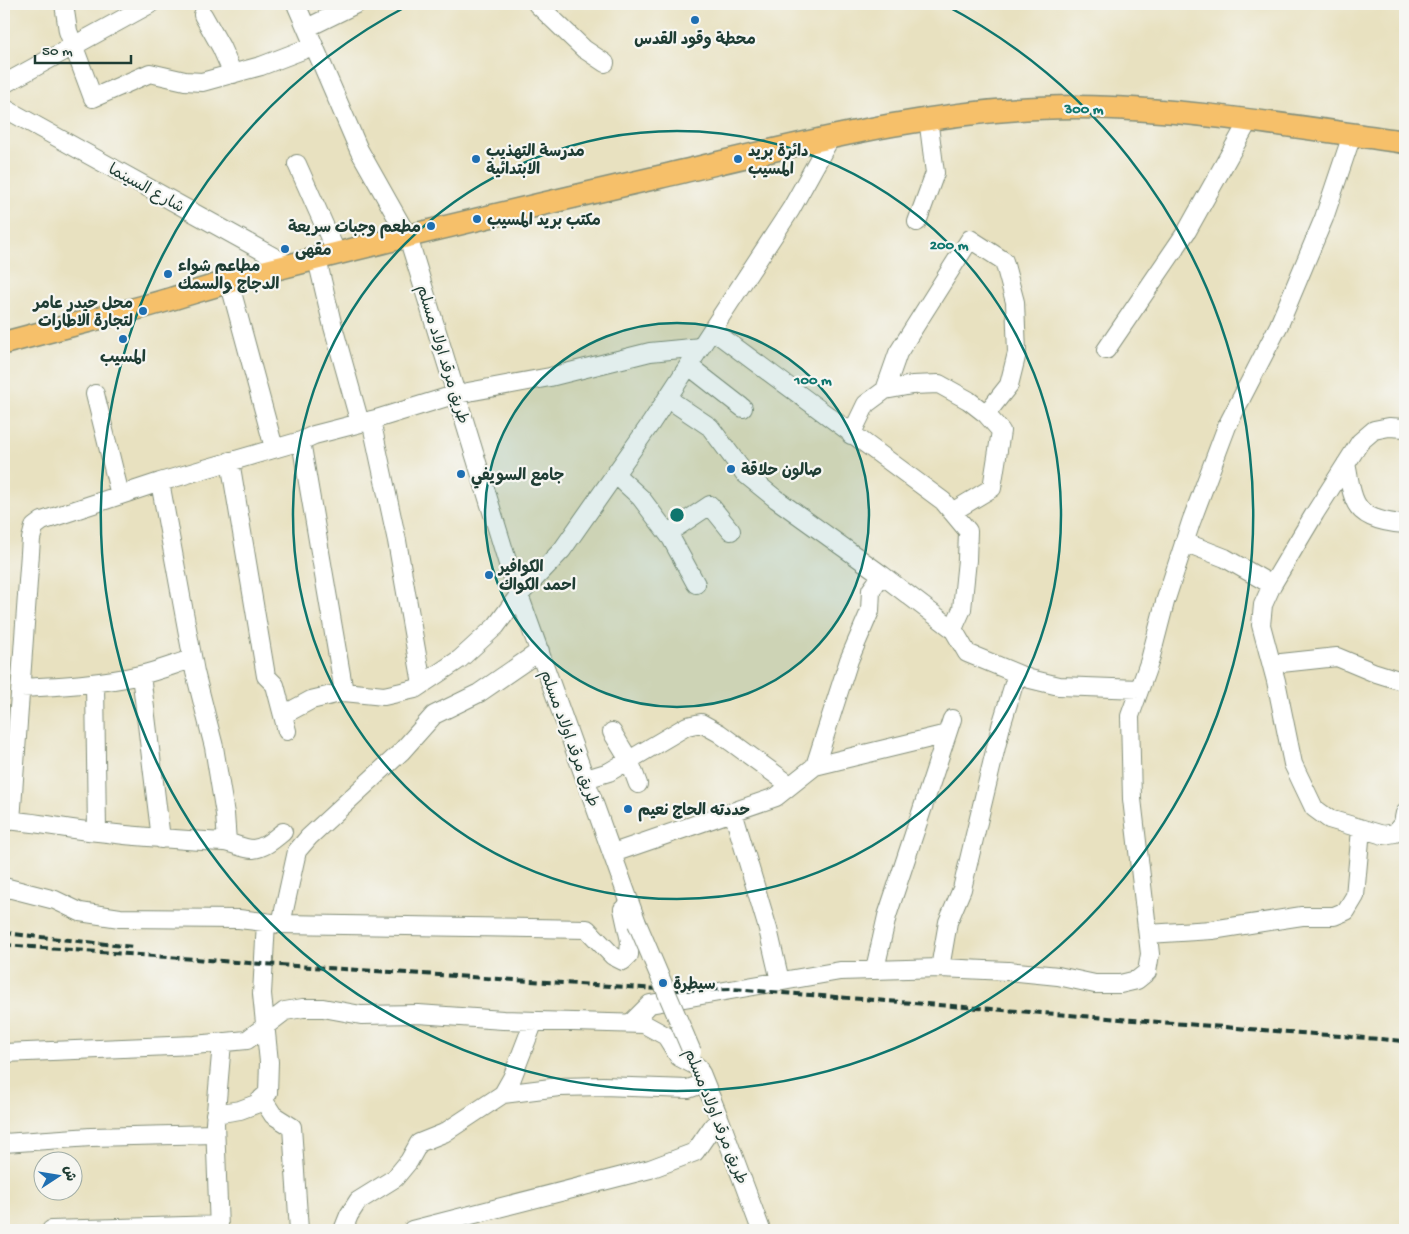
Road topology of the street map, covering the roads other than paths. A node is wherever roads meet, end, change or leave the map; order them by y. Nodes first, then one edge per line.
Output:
1 (64, 4) edge
2 (150, 4) edge
3 (296, 4) edge
4 (356, 4) edge
5 (537, 4) edge
6 (203, 15) dead end
7 (307, 28) junction
8 (74, 45) junction
9 (313, 46) junction
10 (605, 63) dead end
11 (233, 74) junction
12 (4, 84) edge
13 (4, 108) edge
14 (928, 118) junction
15 (1248, 120) junction
16 (1352, 135) junction
17 (831, 137) junction
18 (1405, 142) edge
19 (297, 164) dead end
20 (917, 222) dead end
21 (408, 237) junction
22 (327, 256) junction
23 (290, 266) junction
24 (229, 281) junction
25 (712, 330) junction
26 (4, 343) edge
27 (701, 347) junction
28 (1106, 350) dead end
29 (688, 366) junction
30 (885, 390) junction
31 (95, 394) dead end
32 (457, 394) junction
33 (667, 398) junction
34 (743, 408) dead end
35 (986, 414) junction
36 (366, 422) junction
37 (1405, 428) edge
38 (851, 435) junction
39 (301, 441) junction
40 (274, 448) junction
41 (230, 461) junction
42 (1346, 464) junction
43 (616, 474) junction
44 (160, 482) junction
45 (120, 495) junction
46 (952, 512) junction
47 (1405, 524) edge
48 (731, 531) dead end
49 (668, 534) junction
50 (1184, 542) junction
51 (882, 575) junction
52 (696, 584) dead end
53 (1272, 586) junction
54 (519, 595) junction
55 (953, 630) junction
56 (540, 651) junction
57 (192, 659) junction
58 (1272, 664) junction
59 (1017, 674) junction
60 (141, 675) junction
61 (95, 682) junction
62 (1405, 682) edge
63 (422, 684) junction
64 (20, 688) junction
65 (1139, 689) junction
66 (344, 692) junction
67 (612, 732) dead end
68 (629, 760) junction
69 (815, 766) junction
70 (586, 778) junction
71 (638, 784) dead end
72 (790, 785) junction
73 (733, 812) junction
74 (1405, 812) edge
75 (8, 820) edge
76 (1361, 829) junction
77 (97, 832) junction
78 (283, 832) dead end
79 (1384, 835) junction
80 (161, 839) junction
81 (1405, 840) edge
82 (227, 842) junction
83 (613, 853) junction
84 (623, 880) junction
85 (4, 887) edge
86 (273, 923) junction
87 (1148, 934) junction
88 (940, 968) junction
89 (875, 969) junction
90 (780, 981) junction
91 (534, 1020) junction
92 (631, 1023) junction
93 (266, 1026) junction
94 (222, 1043) junction
95 (4, 1053) edge
96 (699, 1067) junction
97 (503, 1094) junction
98 (262, 1098) junction
99 (215, 1114) junction
100 (720, 1120) junction
101 (215, 1134) junction
102 (4, 1143) edge
103 (219, 1227) edge
104 (51, 1230) edge
105 (299, 1230) edge
106 (342, 1230) edge
107 (412, 1230) edge
108 (761, 1230) edge

1 - 8 street
2 - 8 street
3 - 7 street, طريق مرقد اولاد مسلم
4 - 7 street
5 - 10 street
6 - 11 street
7 - 9 street, طريق مرقد اولاد مسلم
8 - 11 street
8 - 12 street
9 - 11 street
9 - 21 street, طريق مرقد اولاد مسلم
13 - 23 street, شارع السينما
14 - 15 main road
14 - 17 main road
14 - 20 street
15 - 16 main road
15 - 28 street
16 - 18 main road
16 - 50 street
17 - 21 main road
17 - 25 street
19 - 22 street
21 - 22 main road
21 - 32 street, طريق مرقد اولاد مسلم
22 - 23 main road
22 - 36 street
23 - 24 main road
24 - 26 main road
24 - 40 street
25 - 27 street
25 - 38 street
27 - 29 street
27 - 32 street
29 - 33 street
29 - 34 street
30 - 35 street
30 - 35 street
30 - 38 street
31 - 45 street
32 - 36 street
32 - 54 street, طريق مرقد اولاد مسلم
33 - 43 street
33 - 51 street
35 - 46 street
36 - 39 street
36 - 63 street
37 - 42 street
38 - 46 street
39 - 40 street
39 - 66 street
40 - 41 street
41 - 44 street
41 - 66 street
42 - 47 street
42 - 53 street
43 - 49 street
43 - 54 street
44 - 45 street
44 - 57 street
45 - 64 street
46 - 55 street
48 - 49 street
49 - 52 street
50 - 53 street
50 - 65 street
51 - 55 street
51 - 69 street
53 - 58 street
54 - 56 street, طريق مرقد اولاد مسلم
54 - 63 street
55 - 59 street
56 - 70 street, طريق مرقد اولاد مسلم
56 - 86 street
57 - 60 street
57 - 82 street
58 - 62 street
58 - 76 street
59 - 65 street
59 - 88 street
60 - 61 street
60 - 80 street
61 - 64 street
61 - 77 street
63 - 66 street
64 - 75 street
65 - 87 street
67 - 68 street
68 - 70 street
68 - 71 street
68 - 72 street
69 - 72 street
69 - 89 street
70 - 83 street, طريق مرقد اولاد مسلم
72 - 73 street
73 - 83 street
73 - 90 street
74 - 79 street
75 - 77 street
76 - 79 street
76 - 87 street
77 - 80 street
78 - 82 street
79 - 81 street
80 - 82 street
83 - 84 street, طريق مرقد اولاد مسلم
84 - 86 street
84 - 96 street, طريق مرقد اولاد مسلم, bridge
85 - 86 street
86 - 93 street
87 - 88 street
88 - 89 street
89 - 90 street
90 - 92 street
91 - 92 street
91 - 93 street
91 - 97 street
92 - 96 street
93 - 94 street
93 - 98 street
94 - 95 street
94 - 99 street
96 - 97 street
96 - 100 street, طريق مرقد اولاد مسلم
97 - 106 street
98 - 99 street
98 - 105 street
99 - 101 street
100 - 107 street
100 - 108 street, طريق مرقد اولاد مسلم
101 - 102 street
101 - 103 street
103 - 104 street

